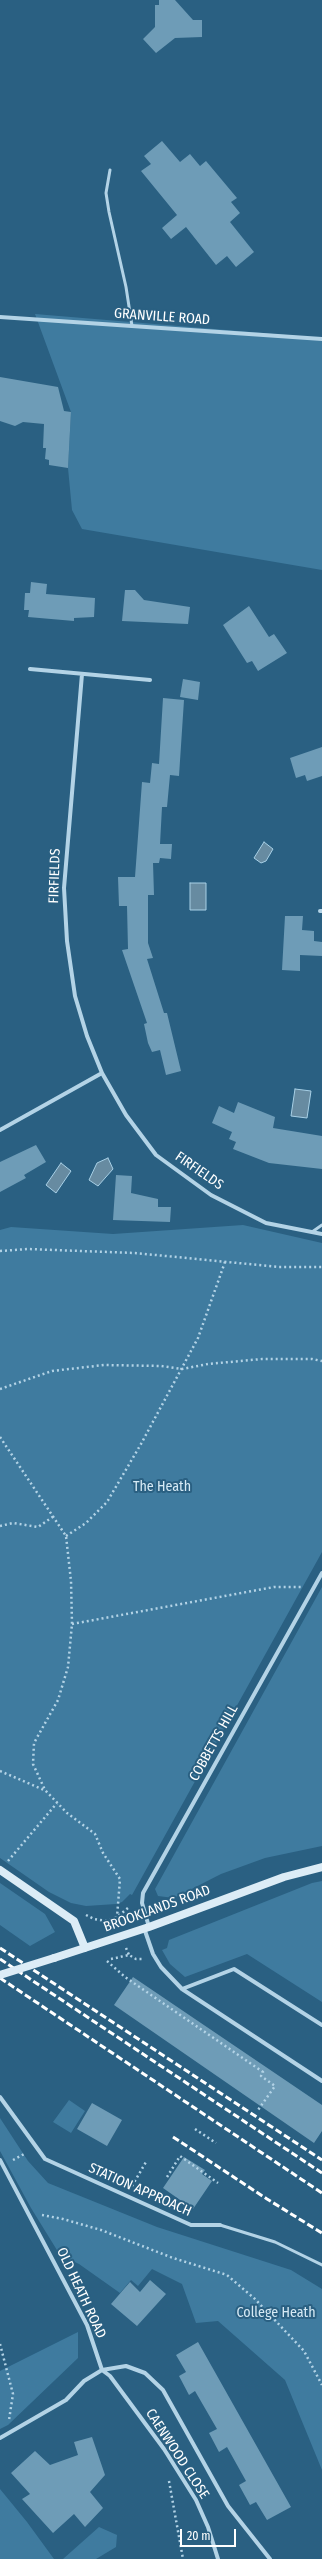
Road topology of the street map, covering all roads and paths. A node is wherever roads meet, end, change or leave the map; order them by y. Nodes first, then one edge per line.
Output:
1 (110, 170) dead end
2 (0, 317) edge
3 (132, 326) junction
4 (322, 339) edge
5 (30, 669) dead end
6 (82, 674) junction
7 (150, 680) dead end
8 (102, 1073) junction
9 (0, 1130) edge
10 (322, 1225) edge
11 (312, 1232) junction
12 (322, 1234) edge
13 (0, 1252) edge
14 (225, 1262) junction
15 (322, 1267) edge
16 (322, 1361) edge
17 (182, 1369) junction
18 (0, 1389) edge
19 (0, 1437) edge
20 (54, 1516) junction
21 (0, 1526) edge
22 (66, 1536) junction
23 (322, 1573) edge
24 (315, 1586) junction
25 (72, 1624) junction
26 (0, 1771) edge
27 (45, 1790) junction
28 (56, 1803) junction
29 (322, 1867) edge
30 (0, 1870) edge
31 (128, 1908) dead end
32 (117, 1917) junction
33 (100, 1920) dead end
34 (119, 1923) dead end
35 (146, 1928) junction
36 (86, 1948) junction
37 (127, 1951) dead end
38 (129, 1955) junction
39 (111, 1959) dead end
40 (142, 1960) dead end
41 (107, 1961) dead end
42 (0, 1974) edge
43 (182, 1989) junction
44 (322, 2025) edge
45 (322, 2081) edge
46 (0, 2097) edge
47 (258, 2110) dead end
48 (195, 2129) dead end
49 (216, 2144) dead end
50 (25, 2154) dead end
51 (0, 2160) edge
52 (146, 2162) dead end
53 (8, 2163) dead end
54 (168, 2177) dead end
55 (218, 2182) dead end
56 (127, 2195) junction
57 (29, 2213) junction
58 (220, 2225) joint
59 (322, 2265) edge
60 (0, 2344) edge
61 (102, 2370) junction
62 (322, 2385) edge
63 (6, 2434) junction
64 (0, 2438) edge
65 (168, 2473) dead end
66 (183, 2559) edge
67 (218, 2559) edge
68 (270, 2559) edge

1 - 3 lane
2 - 3 street, GRANVILLE ROAD
3 - 4 street, GRANVILLE ROAD
5 - 6 street
6 - 7 street
6 - 8 street, FIRFIELDS
8 - 9 street
8 - 11 street, FIRFIELDS
10 - 11 lane
11 - 12 street, FIRFIELDS
13 - 14 path
14 - 15 path
14 - 17 path
16 - 17 path
17 - 18 path
17 - 22 path
19 - 20 path
20 - 21 path
20 - 22 path
22 - 25 path
23 - 24 street, COBBETTS HILL
24 - 25 path
24 - 35 street, COBBETTS HILL
25 - 27 path
26 - 27 path
27 - 28 path
28 - 30 path
28 - 32 path
29 - 35 main road, BROOKLANDS ROAD
30 - 36 main road
31 - 32 path
32 - 33 path
32 - 34 path
35 - 36 main road, BROOKLANDS ROAD
35 - 43 street, COBBETTS HILL
36 - 42 main road, BROOKLANDS ROAD, bridge
37 - 38 path
38 - 39 path
38 - 40 path
41 - 47 path
43 - 44 street
43 - 45 street, COBBETTS HILL
46 - 56 street, STATION APPROACH
48 - 49 path
50 - 53 path
51 - 57 street, OLD HEATH ROAD
52 - 56 path
54 - 55 path
56 - 58 street, STATION APPROACH
57 - 61 street, OLD HEATH ROAD
57 - 62 path
58 - 59 lane, STATION APPROACH
60 - 63 path
61 - 63 street
61 - 67 street, CAENWOOD CLOSE
61 - 68 street
63 - 64 street
65 - 66 path

